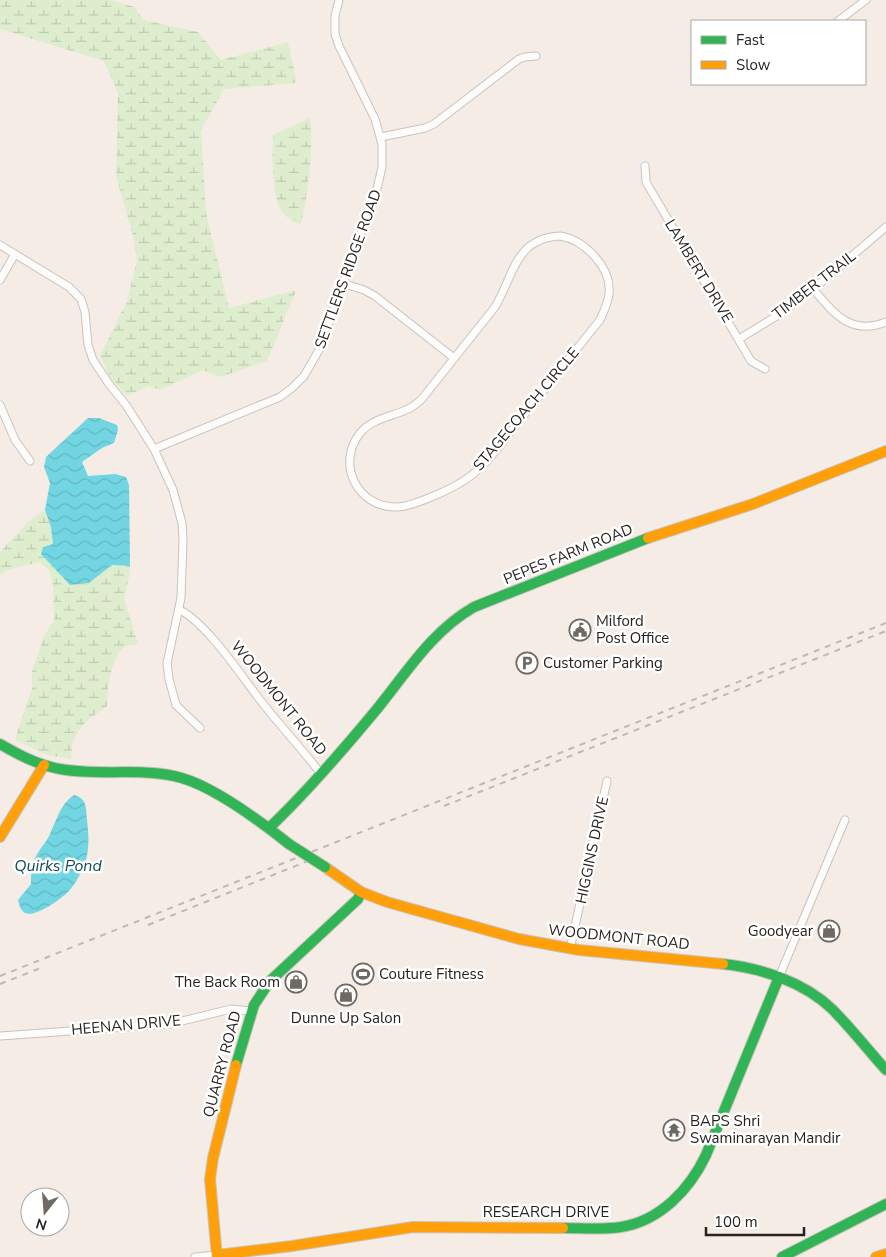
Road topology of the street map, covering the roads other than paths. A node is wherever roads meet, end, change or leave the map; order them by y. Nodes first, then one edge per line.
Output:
1 (339, 0) edge
2 (866, 0) edge
3 (839, 20) edge
4 (536, 56) dead end
5 (381, 138) junction
6 (645, 166) dead end
7 (886, 227) edge
8 (0, 245) edge
9 (15, 254) junction
10 (0, 280) edge
11 (342, 283) junction
12 (813, 289) junction
13 (886, 322) edge
14 (739, 340) junction
15 (454, 358) junction
16 (765, 369) dead end
17 (0, 405) edge
18 (2, 414) edge
19 (154, 449) junction
20 (886, 451) edge
21 (30, 461) dead end
22 (180, 610) junction
23 (200, 728) dead end
24 (0, 744) edge
25 (44, 765) junction
26 (321, 774) junction
27 (607, 781) dead end
28 (844, 820) dead end
29 (269, 828) junction
30 (0, 837) edge
31 (362, 892) junction
32 (570, 949) junction
33 (779, 977) junction
34 (251, 1011) junction
35 (0, 1036) edge
36 (886, 1070) edge
37 (886, 1204) edge
38 (886, 1254) edge
39 (217, 1256) edge
40 (195, 1257) edge
41 (782, 1257) edge
42 (876, 1257) edge

1 - 5 street, SETTLERS RIDGE ROAD
2 - 3 street
4 - 5 street
5 - 11 street, SETTLERS RIDGE ROAD
6 - 14 street, LAMBERT DRIVE
7 - 12 street, TIMBER TRAIL
8 - 9 street
9 - 10 street
9 - 19 street
11 - 15 street
11 - 19 street, SETTLERS RIDGE ROAD
12 - 13 street
12 - 14 street, TIMBER TRAIL
14 - 16 street, LAMBERT DRIVE
15 - 15 street, STAGECOACH CIRCLE
17 - 18 street
18 - 21 street
19 - 22 street
20 - 26 main road, PEPES FARM ROAD
22 - 23 street
22 - 26 street, WOODMONT ROAD
24 - 25 main road, WOODMONT ROAD
25 - 29 main road, WOODMONT ROAD
25 - 30 main road
26 - 29 main road, WOODMONT ROAD
27 - 32 street, HIGGINS DRIVE
28 - 33 street
29 - 31 main road, WOODMONT ROAD, bridge
31 - 32 main road, WOODMONT ROAD
31 - 34 main road, QUARRY ROAD
32 - 33 main road, WOODMONT ROAD
33 - 36 main road, WOODMONT ROAD
33 - 39 main road, RESEARCH DRIVE
34 - 35 street, HEENAN DRIVE
34 - 39 main road, QUARRY ROAD
37 - 41 main road
38 - 42 main road
39 - 40 street, RESEARCH DRIVE

